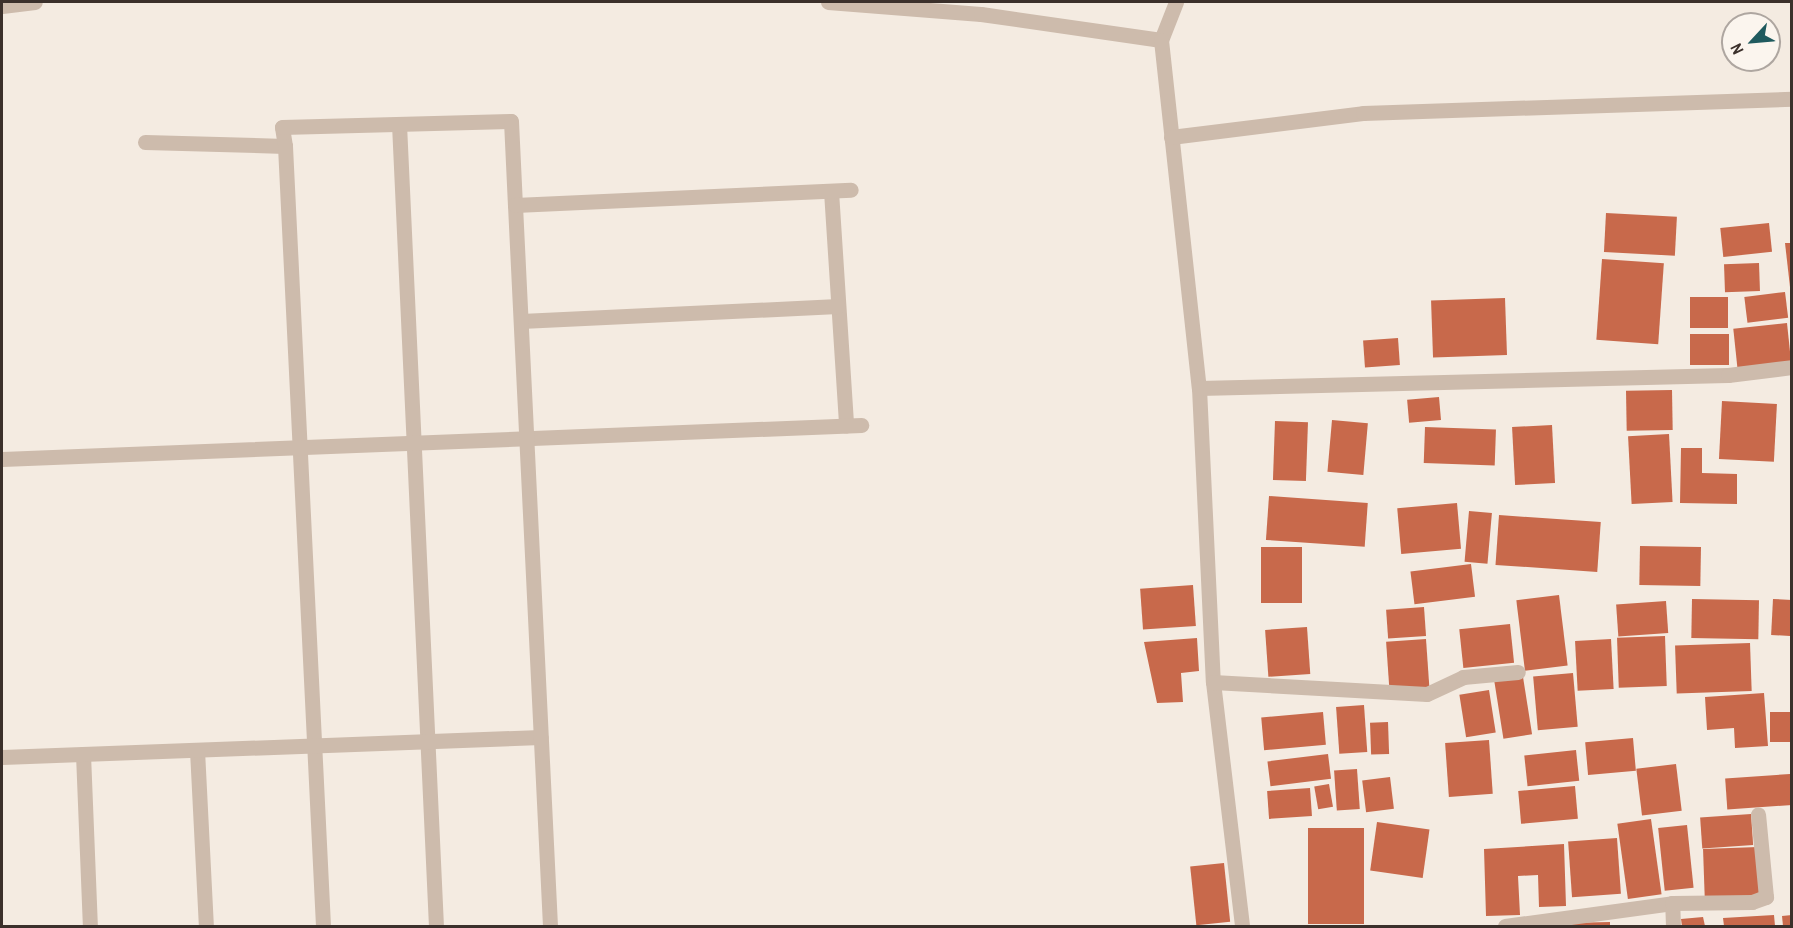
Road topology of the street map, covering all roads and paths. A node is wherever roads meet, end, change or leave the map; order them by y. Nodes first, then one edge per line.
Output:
1 (34, 2) edge
2 (828, 2) edge
3 (1176, 2) edge
4 (2, 6) edge
5 (981, 8) edge
6 (1161, 40) junction
7 (1791, 99) edge
8 (399, 124) junction
9 (1171, 137) junction
10 (145, 142) dead end
11 (285, 146) junction
12 (850, 190) dead end
13 (831, 191) junction
14 (515, 205) junction
15 (838, 306) junction
16 (521, 321) junction
17 (1791, 367) edge
18 (1199, 388) junction
19 (528, 439) junction
20 (414, 443) junction
21 (300, 447) junction
22 (2, 459) edge
23 (1518, 672) dead end
24 (1213, 682) junction
25 (541, 737) junction
26 (428, 738) junction
27 (315, 746) junction
28 (197, 750) junction
29 (83, 754) junction
30 (2, 757) edge
31 (1758, 814) dead end
32 (1671, 903) junction
33 (90, 927) edge
34 (206, 927) edge
35 (323, 927) edge
36 (436, 927) edge
37 (550, 927) edge
38 (1242, 927) edge
39 (1505, 927) edge
40 (1672, 927) edge

1 - 4 street
2 - 5 street
3 - 6 street
5 - 6 street
6 - 9 street
7 - 9 street
8 - 11 street
8 - 14 street
8 - 20 street
9 - 18 street
10 - 11 street
11 - 21 street
12 - 13 street
13 - 14 street
13 - 15 street
14 - 16 street
15 - 16 street
15 - 19 street
16 - 19 street
17 - 18 street
18 - 24 street
19 - 20 street
19 - 25 street
20 - 21 street
20 - 26 street
21 - 22 street
21 - 27 street
23 - 24 street
24 - 38 street
25 - 26 street
25 - 37 street
26 - 27 street
26 - 36 street
27 - 28 street
27 - 35 street
28 - 29 street
28 - 34 street
29 - 30 street
29 - 33 street
31 - 32 street
32 - 39 street
32 - 40 street

